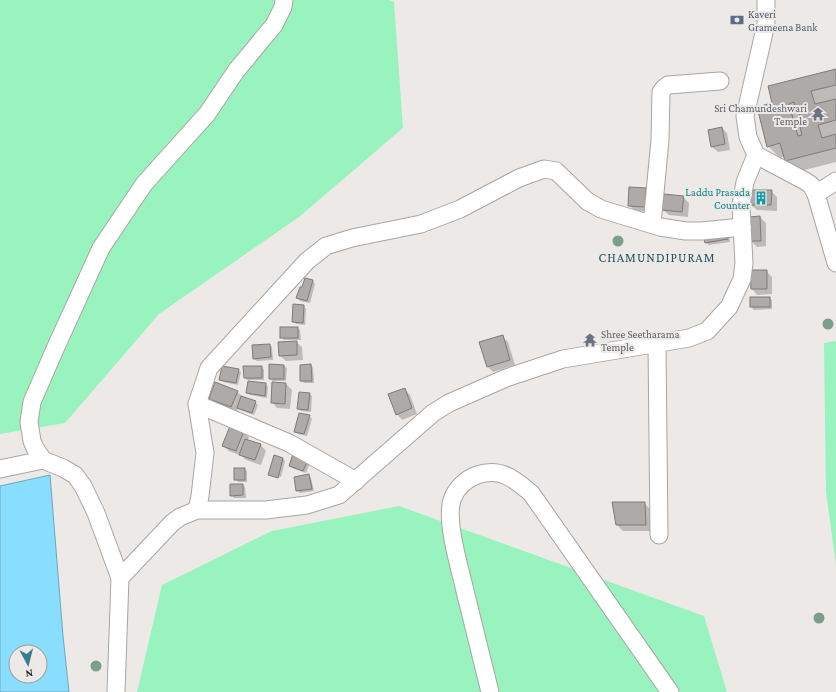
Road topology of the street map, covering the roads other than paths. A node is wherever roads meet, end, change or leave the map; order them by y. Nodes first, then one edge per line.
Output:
1 (284, 0) edge
2 (766, 0) edge
3 (720, 81) dead end
4 (756, 155) junction
5 (836, 181) edge
6 (816, 194) junction
7 (652, 224) junction
8 (742, 227) junction
9 (836, 263) edge
10 (657, 344) junction
11 (197, 404) junction
12 (43, 460) junction
13 (0, 469) edge
14 (356, 480) junction
15 (197, 510) junction
16 (659, 535) dead end
17 (120, 578) junction
18 (116, 692) edge
19 (490, 692) edge
20 (670, 692) edge

1 - 12 street
2 - 4 street
3 - 7 street
4 - 6 street
4 - 8 street
5 - 6 street
6 - 9 street
7 - 8 street
7 - 11 street
8 - 10 street
10 - 14 street
10 - 16 street
11 - 14 street
11 - 15 street
12 - 13 street
12 - 17 street
14 - 15 street
15 - 17 street
17 - 18 street
19 - 20 street

